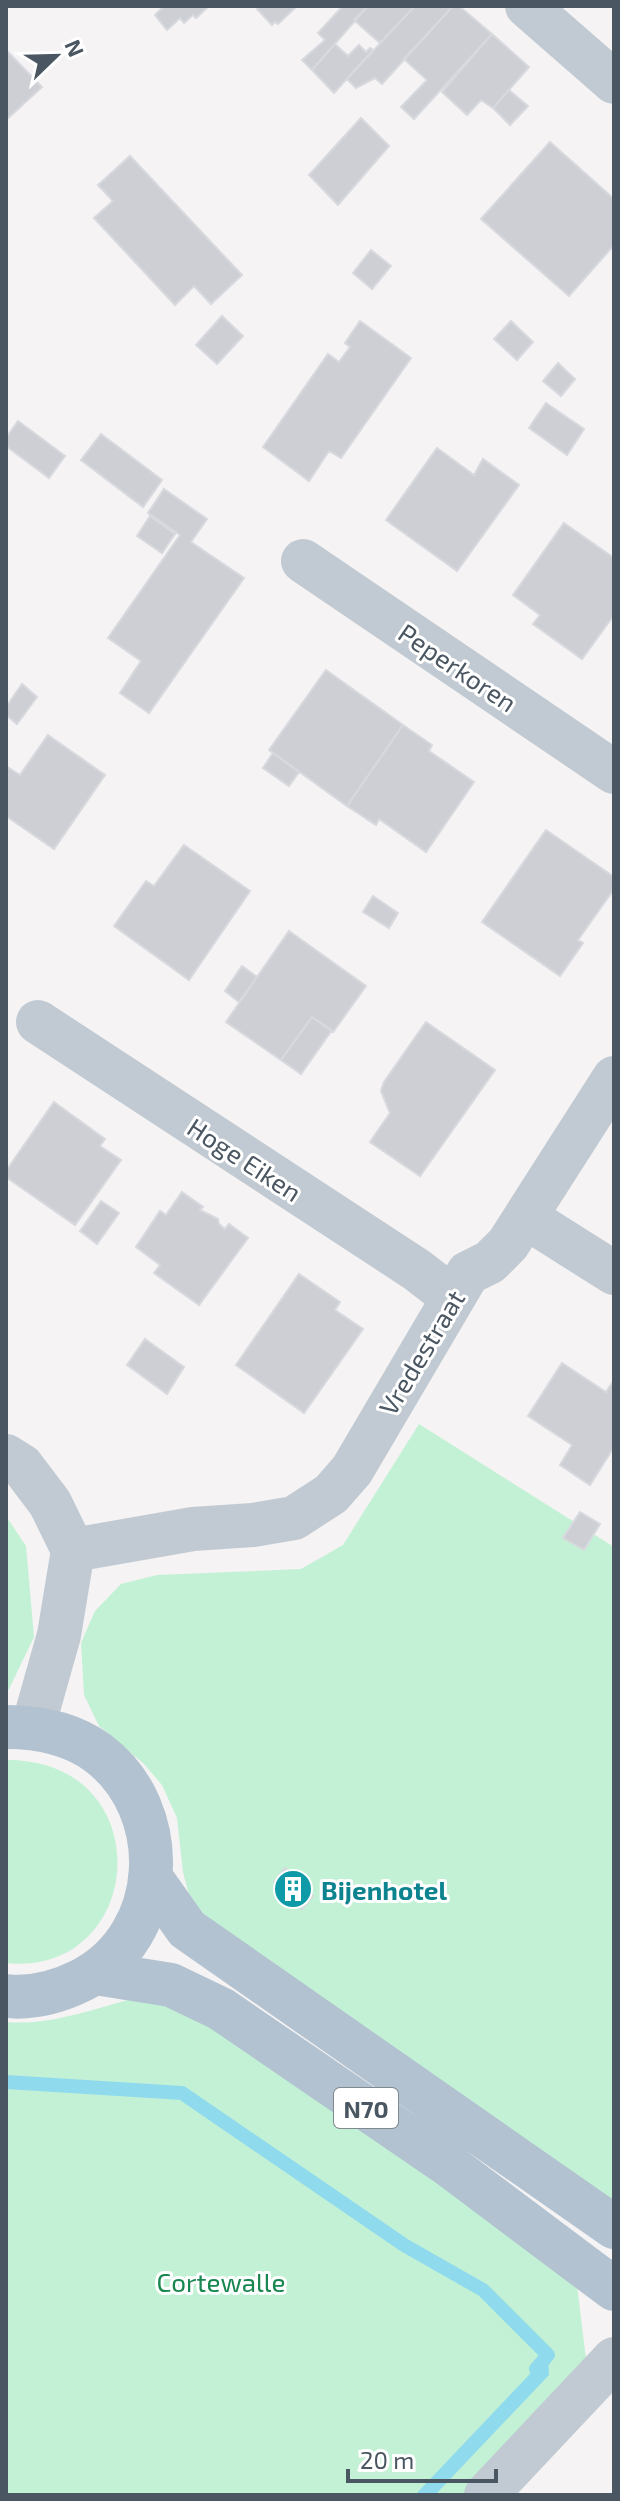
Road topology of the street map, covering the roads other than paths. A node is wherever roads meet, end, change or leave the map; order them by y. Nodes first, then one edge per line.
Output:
1 (527, 6) edge
2 (614, 82) edge
3 (303, 561) dead end
4 (614, 772) edge
5 (38, 1022) dead end
6 (614, 1078) edge
7 (527, 1218) junction
8 (614, 1273) edge
9 (452, 1297) junction
10 (6, 1456) edge
11 (73, 1550) junction
12 (20, 1727) edge
13 (151, 1878) junction
14 (96, 1973) junction
15 (6, 1996) edge
16 (614, 2227) edge
17 (614, 2289) edge
18 (614, 2359) edge
19 (486, 2495) edge

1 - 2 street
3 - 4 street, Peperkoren
5 - 9 street, Hoge Eiken
6 - 7 street, Vredestraat
7 - 8 street
7 - 9 street, Vredestraat
9 - 11 street, Vredestraat
10 - 11 street
11 - 12 street
12 - 13 main road
13 - 14 main road
13 - 16 main road, N70
14 - 15 main road
14 - 17 main road, N70
18 - 19 street

